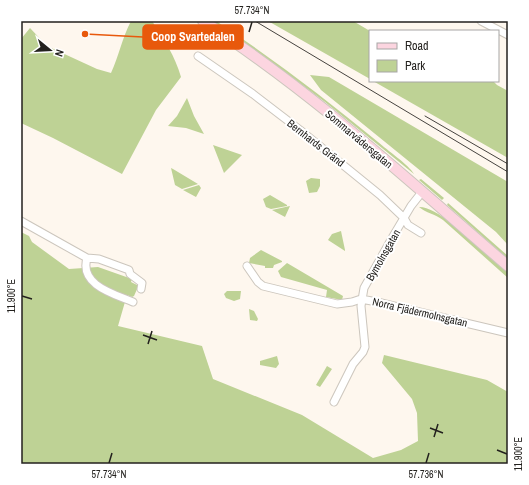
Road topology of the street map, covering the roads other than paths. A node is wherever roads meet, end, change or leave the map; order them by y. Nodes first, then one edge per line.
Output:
1 (203, 21) edge
2 (481, 21) edge
3 (498, 30) edge
4 (499, 30) edge
5 (508, 35) edge
6 (198, 56) dead end
7 (422, 192) junction
8 (404, 218) junction
9 (21, 221) edge
10 (421, 233) dead end
11 (87, 258) junction
12 (247, 266) dead end
13 (508, 266) edge
14 (142, 289) dead end
15 (361, 299) junction
16 (133, 302) dead end
17 (508, 333) edge
18 (334, 402) dead end

1 - 7 street, Sommarvädersgatan
2 - 3 street
4 - 5 street
6 - 8 street, Bernhards Gränd
7 - 8 street
7 - 13 street, Sommarvädersgatan
8 - 10 street
8 - 15 street, Bymolnsgatan
9 - 11 street
11 - 14 street
11 - 16 street
12 - 15 street, Norra Fjädermolnsgatan
15 - 17 street, Norra Fjädermolnsgatan
15 - 18 street, Bymolnsgatan

